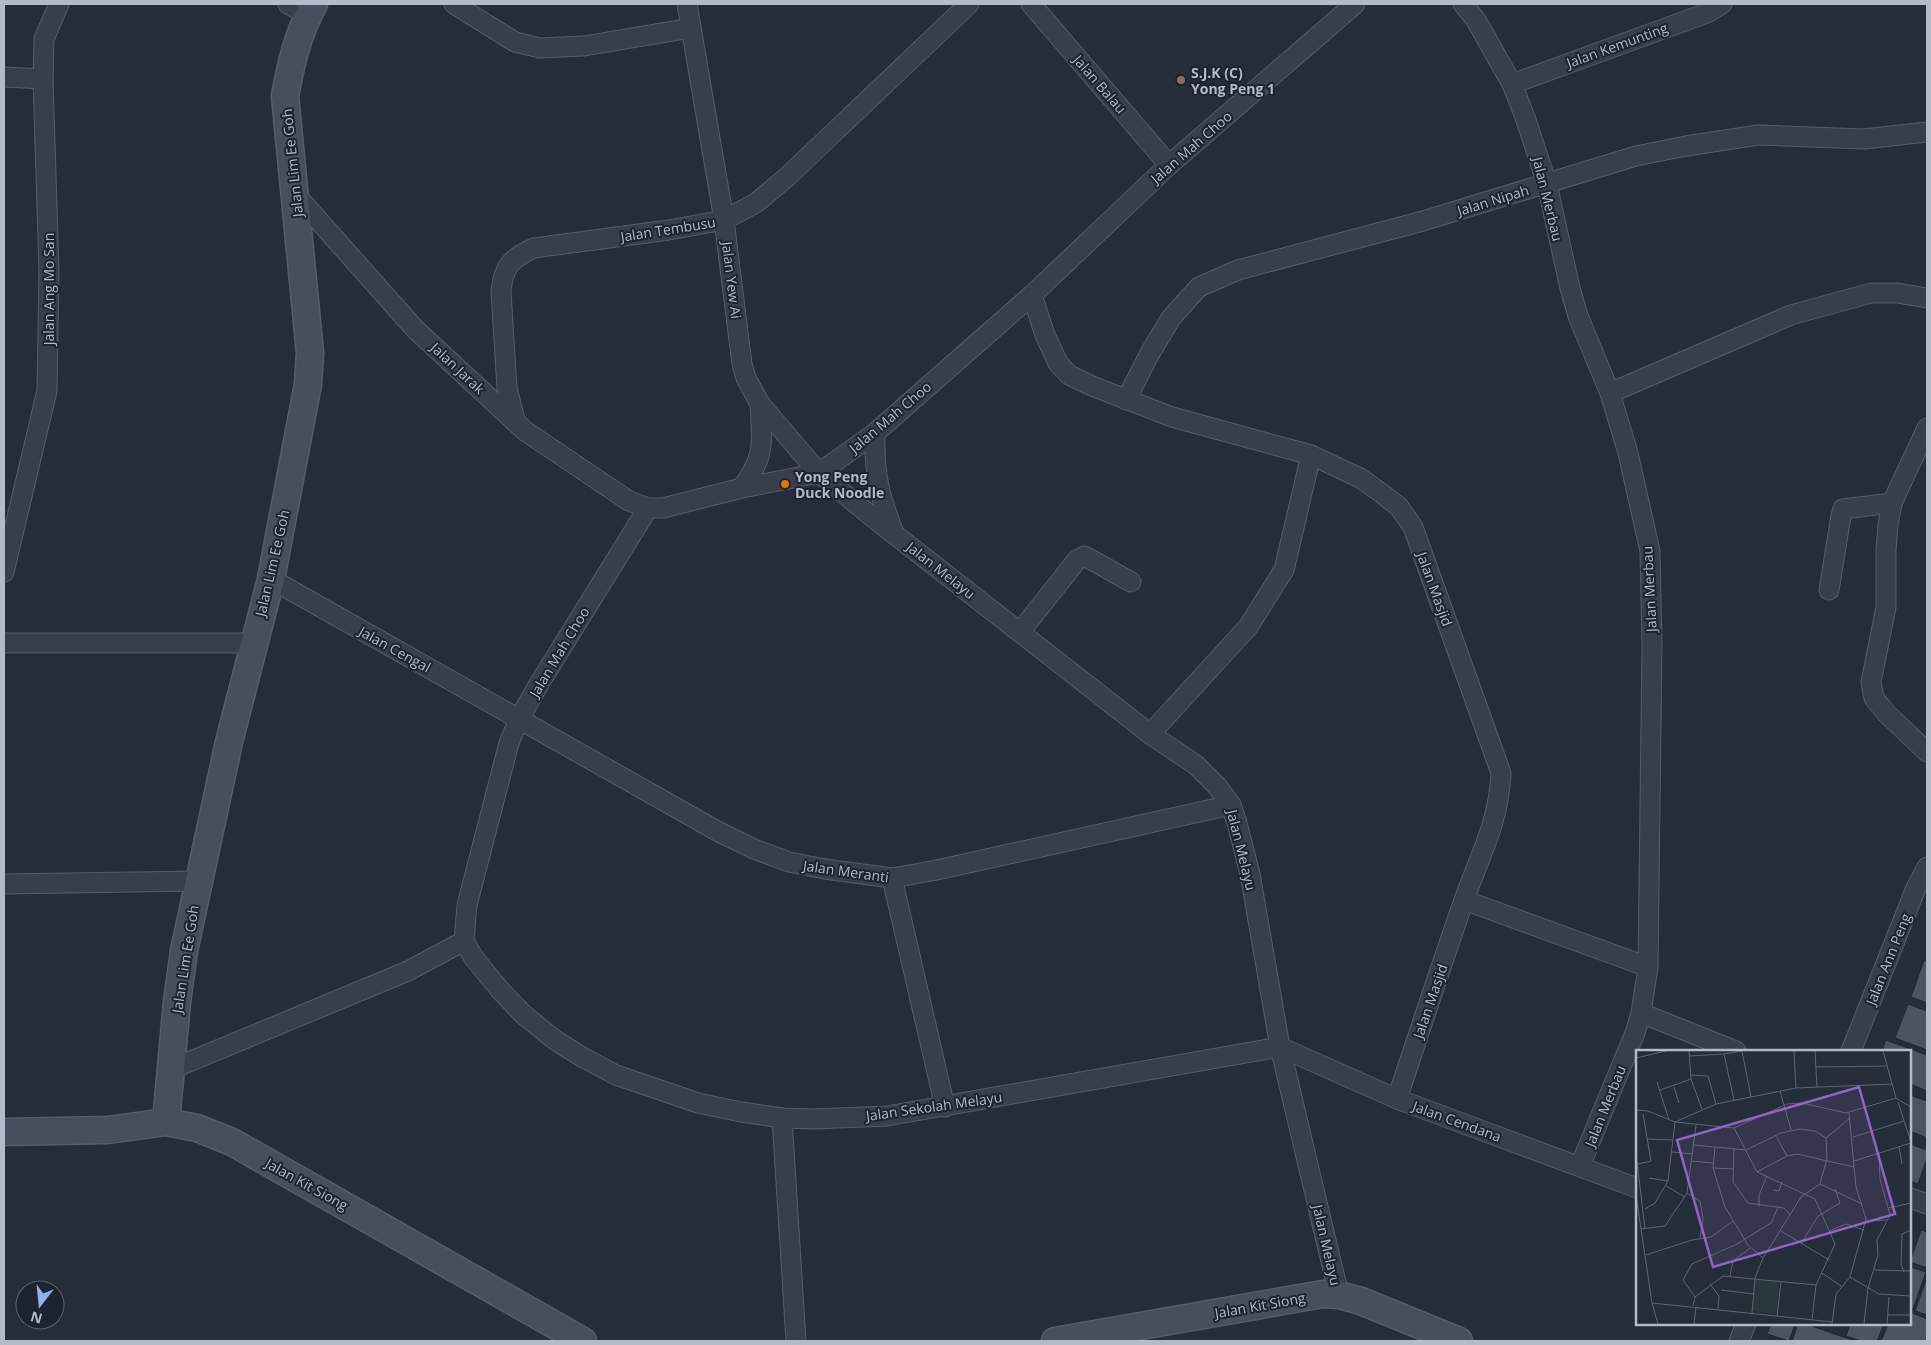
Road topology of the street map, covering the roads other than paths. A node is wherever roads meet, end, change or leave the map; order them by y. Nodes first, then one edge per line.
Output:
1 (58, 4) edge
2 (454, 4) edge
3 (688, 4) edge
4 (969, 4) edge
5 (1031, 4) edge
6 (1355, 4) edge
7 (1463, 4) edge
8 (1722, 4) edge
9 (303, 7) edge
10 (691, 28) junction
11 (4, 77) edge
12 (43, 79) junction
13 (1512, 84) junction
14 (1927, 132) edge
15 (1169, 165) junction
16 (1546, 184) junction
17 (296, 195) junction
18 (724, 220) junction
19 (1032, 295) junction
20 (1927, 298) edge
21 (1610, 393) junction
22 (1126, 400) junction
23 (760, 404) junction
24 (515, 420) junction
25 (1927, 428) edge
26 (875, 433) junction
27 (1311, 455) junction
28 (820, 473) junction
29 (742, 488) junction
30 (1892, 503) junction
31 (648, 508) junction
32 (895, 534) junction
33 (4, 572) edge
34 (271, 579) junction
35 (1131, 582) dead end
36 (1829, 590) dead end
37 (1020, 632) junction
38 (4, 643) edge
39 (254, 643) junction
40 (519, 719) junction
41 (1150, 734) junction
42 (1927, 752) edge
43 (1231, 805) junction
44 (1927, 867) edge
45 (892, 878) junction
46 (198, 881) junction
47 (4, 884) edge
48 (1464, 900) junction
49 (464, 942) junction
50 (1648, 967) junction
51 (1641, 1012) junction
52 (1280, 1047) junction
53 (1734, 1050) edge
54 (1852, 1050) edge
55 (172, 1069) junction
56 (1397, 1099) junction
57 (945, 1107) junction
58 (782, 1118) junction
59 (166, 1122) junction
60 (4, 1132) edge
61 (1580, 1166) junction
62 (1636, 1188) edge
63 (1911, 1198) edge
64 (1927, 1204) edge
65 (1339, 1295) junction
66 (1746, 1325) edge
67 (583, 1341) edge
68 (796, 1341) edge
69 (1055, 1341) edge
70 (1459, 1341) edge
71 (1739, 1341) edge

1 - 12 street, Jalan Ang Mo San
2 - 10 street
3 - 10 street, Jalan Yew Ai
4 - 18 street, Jalan Tembusu
5 - 15 street, Jalan Balau
6 - 15 street, Jalan Mah Choo
7 - 13 street, Jalan Merbau
8 - 13 street, Jalan Kemunting
9 - 17 street, Jalan Lim Ee Goh
10 - 18 street, Jalan Yew Ai
11 - 12 street
12 - 33 street, Jalan Ang Mo San
13 - 16 street, Jalan Merbau
14 - 16 street, Jalan Nipah
15 - 19 street, Jalan Mah Choo
16 - 21 street, Jalan Merbau
16 - 22 street, Jalan Nipah
17 - 24 street, Jalan Jarak
17 - 34 street, Jalan Lim Ee Goh
18 - 23 street, Jalan Yew Ai
18 - 24 street, Jalan Tembusu
19 - 22 street, Jalan Masjid
19 - 26 street, Jalan Mah Choo
20 - 21 street
21 - 50 street, Jalan Merbau
22 - 27 street, Jalan Masjid
23 - 28 street, Jalan Yew Ai
23 - 29 street
24 - 31 street, Jalan Jarak
25 - 30 street
26 - 28 street, Jalan Mah Choo
26 - 32 street
27 - 41 street
27 - 48 street, Jalan Masjid
28 - 29 street, Jalan Mah Choo
28 - 32 street, Jalan Melayu
29 - 31 street, Jalan Mah Choo
30 - 36 street
30 - 42 street
31 - 40 street, Jalan Mah Choo
32 - 37 street, Jalan Melayu
34 - 39 street, Jalan Lim Ee Goh
34 - 40 street, Jalan Cengal
35 - 37 street
37 - 41 street, Jalan Melayu
38 - 39 street
39 - 46 street, Jalan Lim Ee Goh
40 - 45 street, Jalan Meranti
40 - 49 street, Jalan Mah Choo
41 - 43 street, Jalan Melayu
43 - 45 street, Jalan Meranti
43 - 52 street, Jalan Melayu
44 - 54 street, Jalan Ann Peng
45 - 57 street
46 - 47 street
46 - 55 street, Jalan Lim Ee Goh
48 - 50 street
48 - 56 street, Jalan Masjid
49 - 55 street
49 - 58 street, Jalan Sekolah Melayu
50 - 51 street, Jalan Merbau
51 - 53 street
51 - 61 street, Jalan Merbau
52 - 56 street, Jalan Cendana
52 - 57 street, Jalan Sekolah Melayu
52 - 65 street, Jalan Melayu
55 - 59 street, Jalan Lim Ee Goh
56 - 61 street, Jalan Cendana
57 - 58 street, Jalan Sekolah Melayu
58 - 68 street
59 - 60 street, Jalan Kit Siong
59 - 67 street, Jalan Kit Siong
61 - 62 street, Jalan Cendana
63 - 64 street
65 - 69 street, Jalan Kit Siong
65 - 70 street, Jalan Kit Siong
66 - 71 street

